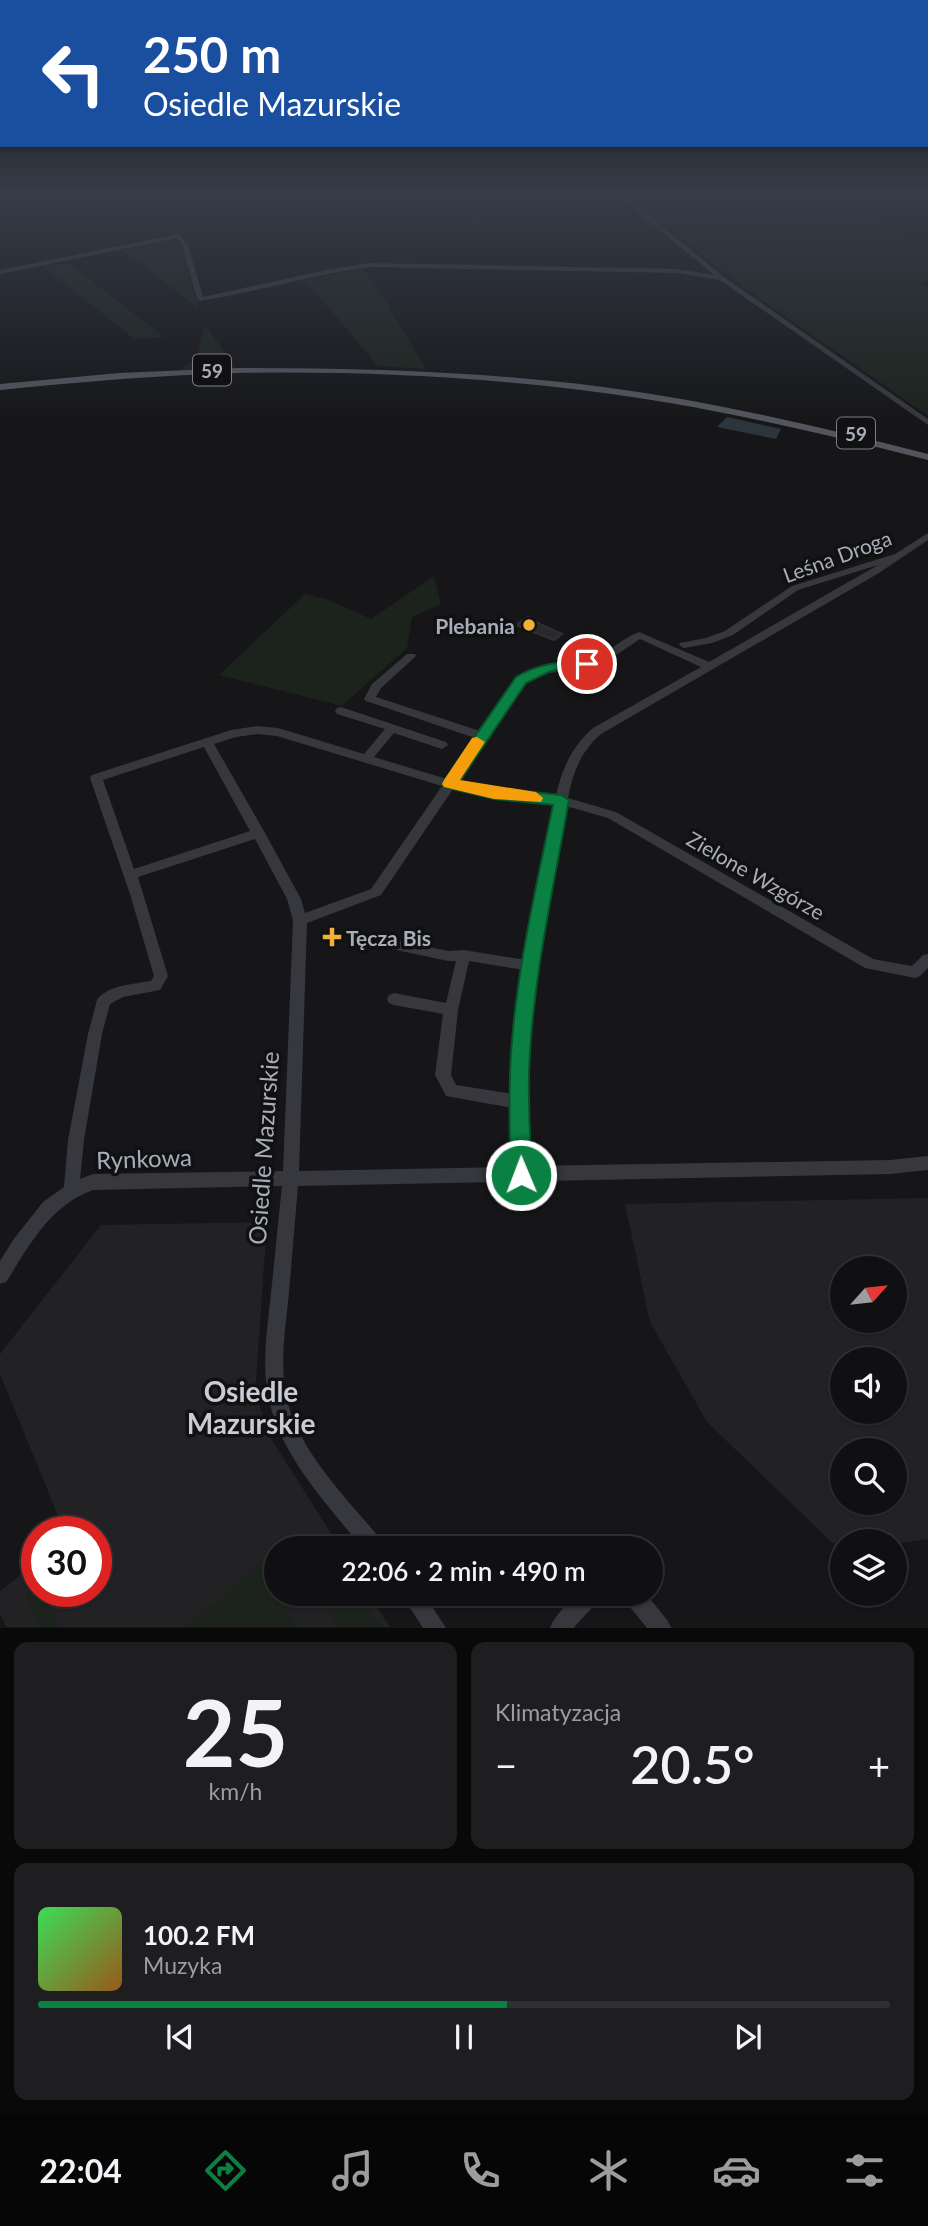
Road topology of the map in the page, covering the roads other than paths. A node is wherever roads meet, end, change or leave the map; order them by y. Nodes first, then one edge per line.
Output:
1 (192, 271) edge
2 (323, 271) edge
3 (676, 271) edge
4 (713, 271) edge
5 (722, 278) junction
6 (0, 387) edge
7 (928, 423) edge
8 (928, 455) edge
9 (928, 536) edge
10 (915, 546) junction
11 (927, 551) edge
12 (898, 556) junction
13 (684, 645) dead end
14 (411, 656) dead end
15 (709, 666) junction
16 (341, 711) dead end
17 (392, 728) junction
18 (482, 736) junction
19 (207, 742) junction
20 (442, 745) dead end
21 (366, 759) junction
22 (450, 784) junction
23 (561, 800) junction
24 (259, 833) junction
25 (130, 875) junction
26 (300, 920) junction
27 (387, 943) dead end
28 (464, 954) junction
29 (928, 959) edge
30 (531, 966) junction
31 (394, 999) dead end
32 (451, 1010) junction
33 (520, 1102) junction
34 (928, 1163) edge
35 (521, 1175) junction
36 (291, 1178) junction
37 (72, 1188) junction
38 (0, 1276) edge
39 (366, 1536) edge
40 (420, 1606) edge
41 (578, 1606) edge
42 (642, 1606) edge
43 (436, 1628) edge
44 (560, 1628) edge
45 (661, 1628) edge

1 - 2 street
3 - 5 street
4 - 5 street
5 - 7 street
6 - 8 main road, 59
9 - 10 street, Leśna Droga
10 - 11 street
10 - 12 street, Leśna Droga
12 - 13 street, Leśna Droga
12 - 15 street
14 - 18 street
15 - 18 street
15 - 23 street
16 - 17 street
17 - 20 street
17 - 21 street
18 - 22 street
19 - 21 street
19 - 24 street, Osiedle Mazurskie
19 - 25 street
21 - 22 street
22 - 23 street
22 - 26 street
23 - 29 street, Zielone Wzgórze
23 - 30 street
24 - 25 street
24 - 26 street, Osiedle Mazurskie
25 - 37 street
26 - 36 street, Osiedle Mazurskie
27 - 28 street
28 - 30 street
28 - 32 street
30 - 33 street
31 - 32 street
32 - 33 street
33 - 35 street
34 - 35 street, Rynkowa
35 - 36 street, Rynkowa
36 - 37 street, Rynkowa
36 - 39 street, Osiedle Mazurskie
37 - 38 street, Rynkowa
40 - 43 street
41 - 44 street
42 - 45 street

